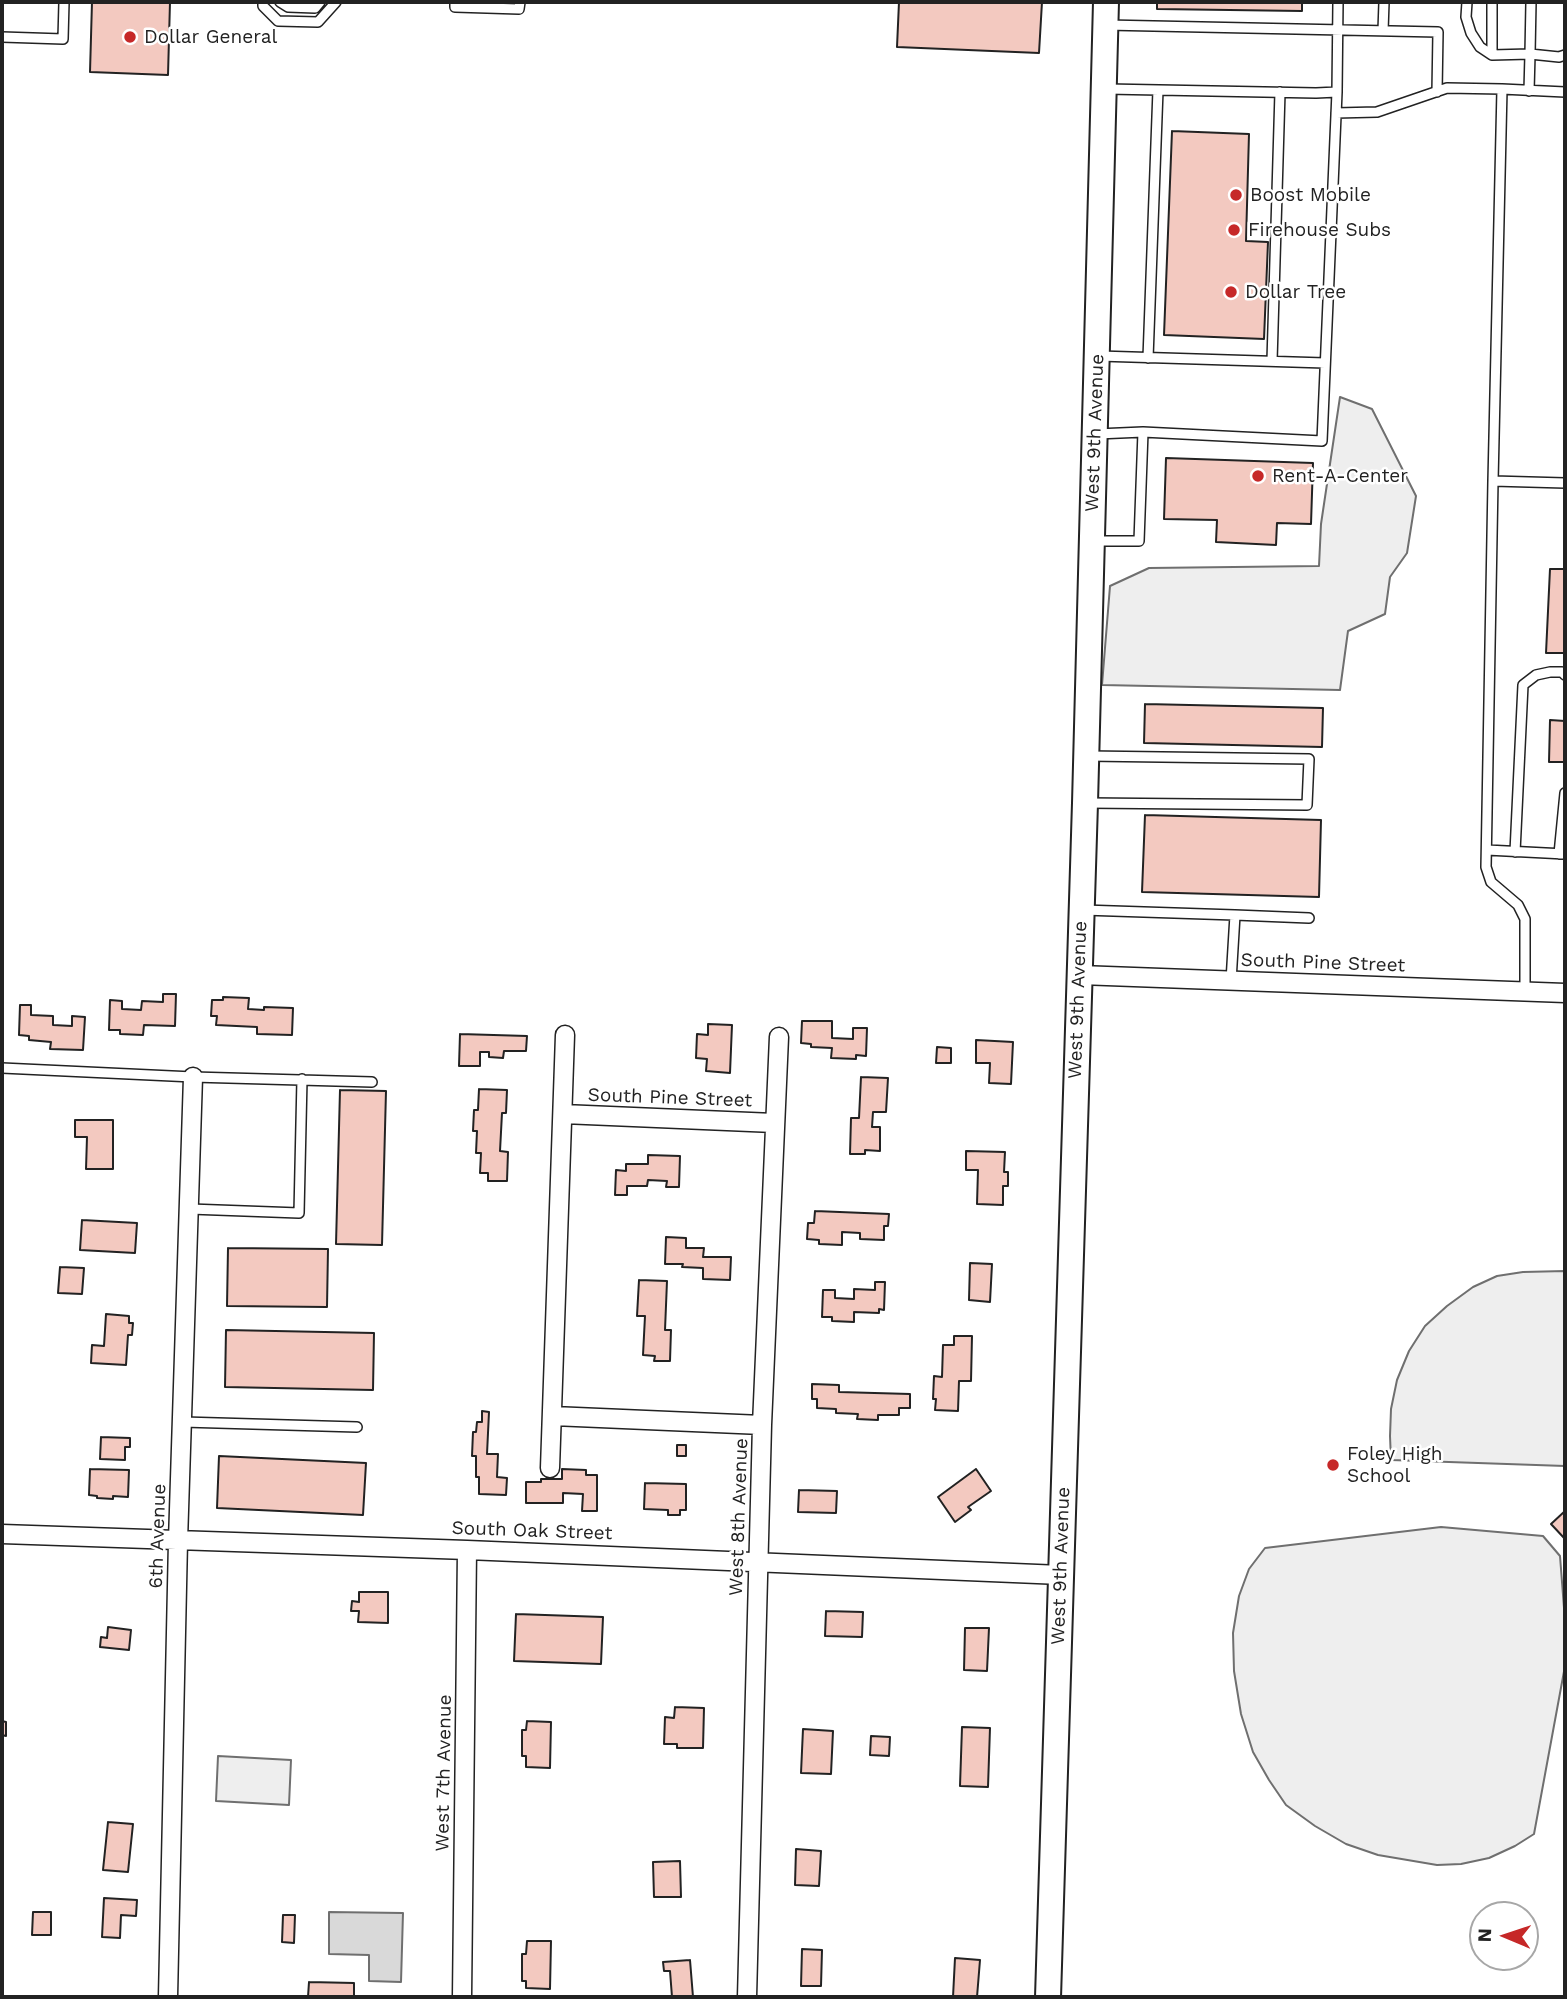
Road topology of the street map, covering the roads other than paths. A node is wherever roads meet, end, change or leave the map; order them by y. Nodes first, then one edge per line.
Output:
1 (64, 2) edge
2 (263, 2) edge
3 (280, 2) edge
4 (320, 2) edge
5 (336, 2) edge
6 (455, 2) edge
7 (520, 2) edge
8 (1338, 2) edge
9 (1384, 2) edge
10 (1467, 2) edge
11 (1493, 2) edge
12 (1531, 2) edge
13 (1105, 13) edge
14 (1336, 30) junction
15 (1383, 31) junction
16 (2, 37) edge
17 (1530, 54) junction
18 (1492, 55) junction
19 (1565, 55) edge
20 (1105, 89) junction
21 (1502, 89) junction
22 (1158, 90) junction
23 (1529, 91) junction
24 (1280, 92) junction
25 (1337, 92) junction
26 (1437, 92) junction
27 (1565, 92) edge
28 (1336, 113) junction
29 (1097, 356) junction
30 (1148, 358) junction
31 (1272, 361) junction
32 (1325, 363) junction
33 (1143, 432) junction
34 (1095, 434) junction
35 (1493, 481) junction
36 (1565, 483) edge
37 (1091, 541) junction
38 (1565, 675) edge
39 (1086, 756) junction
40 (1565, 793) edge
41 (1085, 803) junction
42 (1487, 850) junction
43 (1515, 852) junction
44 (1562, 854) edge
45 (1081, 910) junction
46 (1234, 915) junction
47 (1309, 918) dead end
48 (1080, 975) junction
49 (1231, 981) junction
50 (1525, 991) junction
51 (1565, 993) edge
52 (565, 1035) dead end
53 (779, 1037) dead end
54 (2, 1068) edge
55 (193, 1077) junction
56 (302, 1079) junction
57 (372, 1082) dead end
58 (563, 1114) junction
59 (774, 1123) junction
60 (190, 1209) junction
61 (553, 1416) junction
62 (183, 1422) junction
63 (762, 1425) junction
64 (357, 1427) dead end
65 (551, 1468) dead end
66 (2, 1534) edge
67 (178, 1541) junction
68 (467, 1550) junction
69 (759, 1562) junction
70 (1061, 1575) junction
71 (168, 1997) edge
72 (462, 1997) edge
73 (747, 1997) edge
74 (1048, 1997) edge

1 - 16 lane
2 - 5 lane
3 - 4 lane
6 - 7 lane
8 - 14 lane
9 - 15 lane
10 - 18 lane
11 - 18 lane
12 - 17 lane
13 - 14 lane
13 - 20 street, West 9th Avenue
14 - 15 lane
14 - 25 lane
15 - 26 lane
17 - 18 lane
17 - 19 lane
17 - 23 lane
20 - 22 lane
20 - 29 street, West 9th Avenue
21 - 23 lane
21 - 26 lane
21 - 35 lane
22 - 24 lane
22 - 30 lane
23 - 27 lane
24 - 25 lane
24 - 31 lane
25 - 28 lane
26 - 28 lane
28 - 32 lane
29 - 30 lane
29 - 34 street, West 9th Avenue
30 - 31 lane
31 - 32 lane
32 - 33 lane
33 - 34 lane
33 - 37 lane
34 - 37 street, West 9th Avenue
35 - 36 lane
35 - 42 lane
37 - 39 street, West 9th Avenue
38 - 43 lane
39 - 41 street, West 9th Avenue
39 - 41 lane
40 - 44 lane
41 - 45 street, West 9th Avenue
42 - 43 lane
42 - 50 lane
43 - 44 lane
45 - 46 lane
45 - 48 street, West 9th Avenue
46 - 47 lane
46 - 49 lane
48 - 49 street, South Pine Street
48 - 70 street, West 9th Avenue
49 - 50 street, South Pine Street
50 - 51 street, South Pine Street
52 - 58 street
53 - 59 street, West 8th Avenue
54 - 55 lane
55 - 56 lane
55 - 60 street, 6th Avenue
56 - 57 lane
56 - 60 lane
58 - 59 street, South Pine Street
58 - 61 street
59 - 63 street, West 8th Avenue
60 - 62 street, 6th Avenue
61 - 63 street
61 - 65 street
62 - 64 lane
62 - 67 street, 6th Avenue
63 - 69 street, West 8th Avenue
66 - 67 street, South Oak Street
67 - 68 street, South Oak Street
67 - 71 street, 6th Avenue
68 - 69 street, South Oak Street
68 - 72 street, West 7th Avenue
69 - 70 street, South Oak Street
69 - 73 street, West 8th Avenue
70 - 74 street, West 9th Avenue

